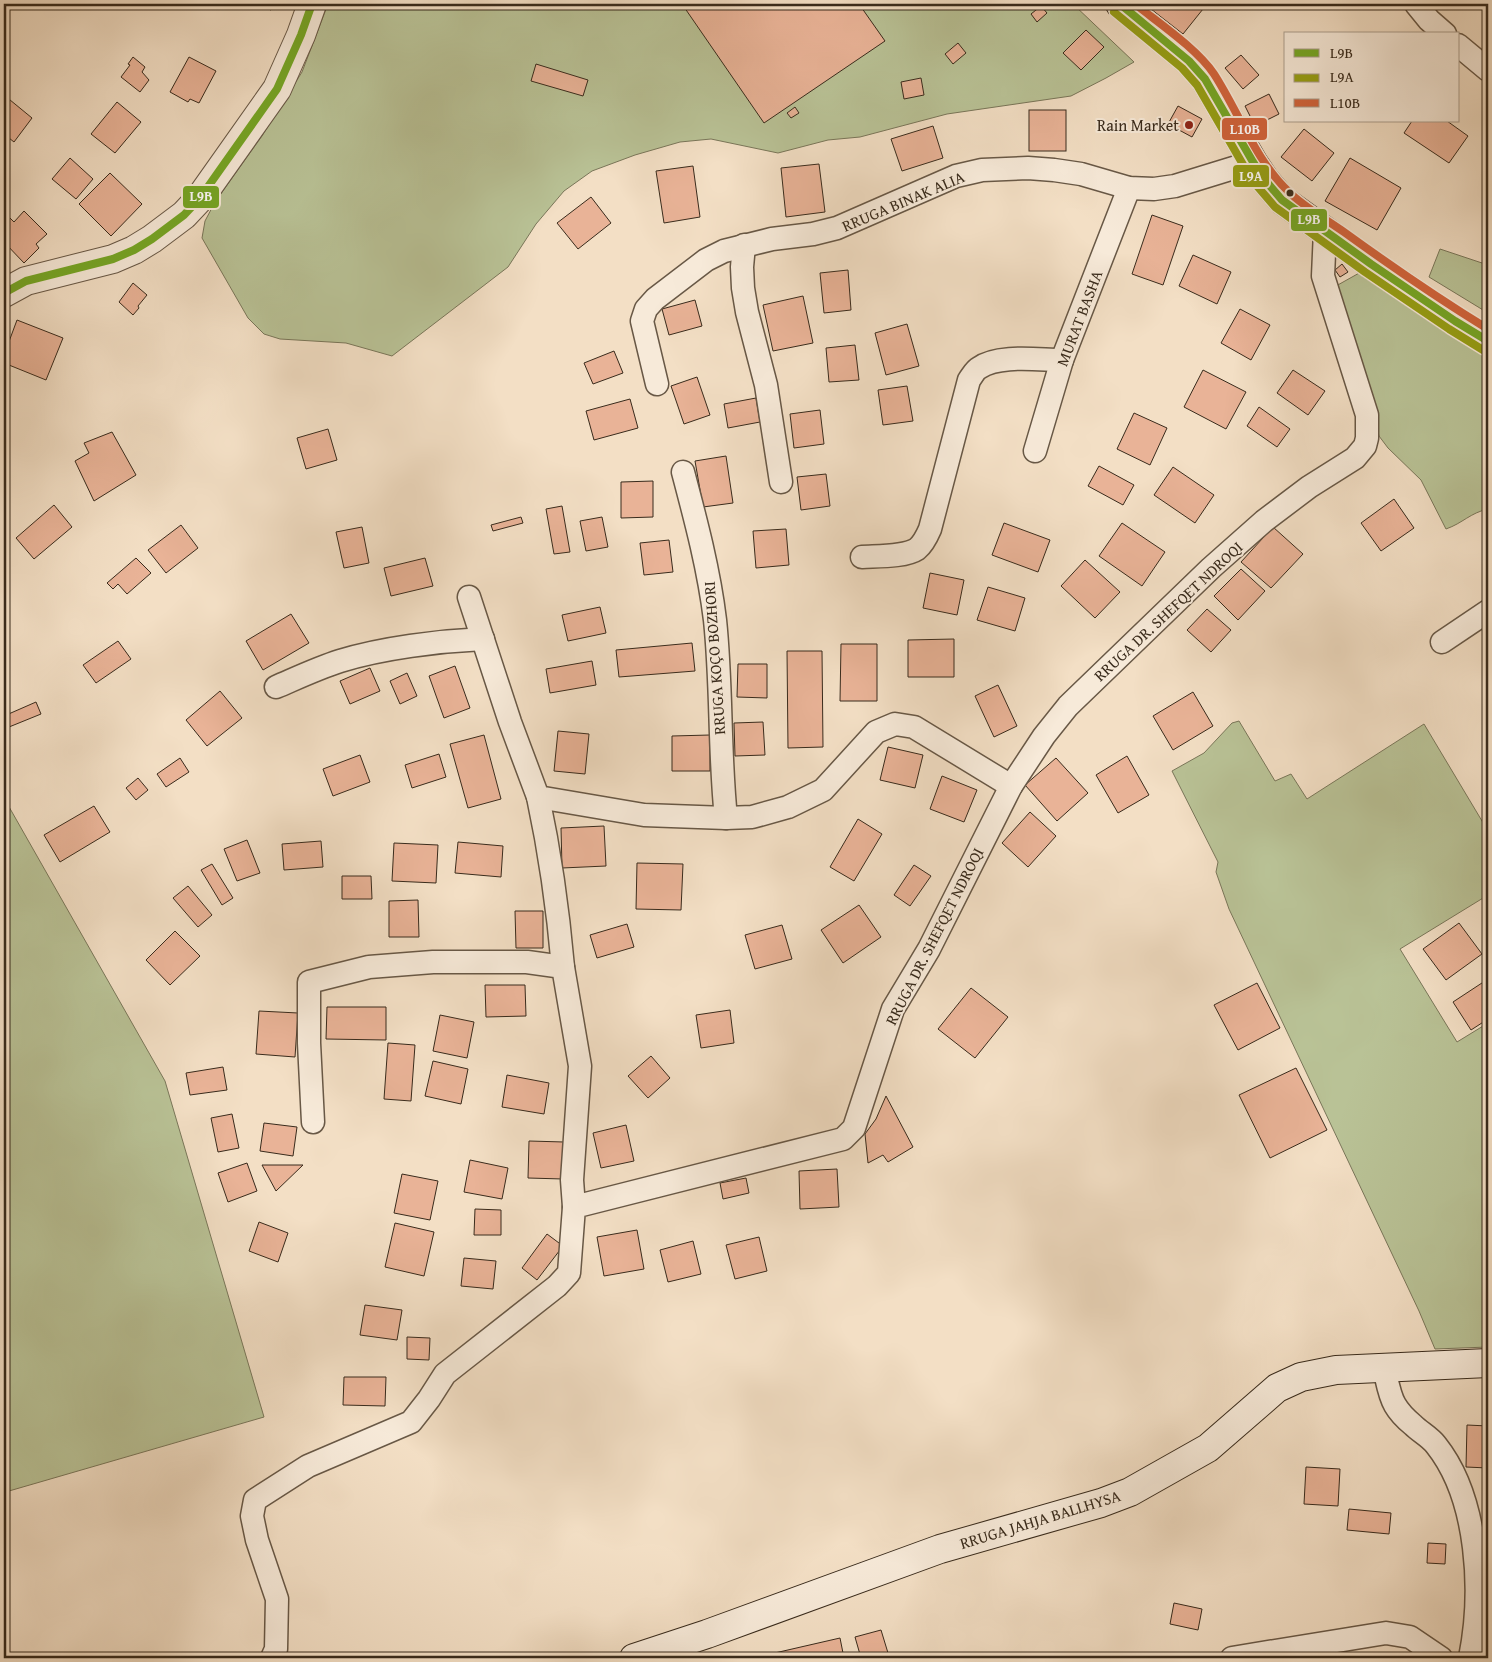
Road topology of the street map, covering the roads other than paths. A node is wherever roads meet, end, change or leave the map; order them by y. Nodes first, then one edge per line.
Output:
1 (312, 4) edge
2 (1120, 4) edge
3 (1416, 4) edge
4 (1443, 32) edge
5 (1460, 47) edge
6 (1488, 70) edge
7 (1253, 162) junction
8 (1129, 188) junction
9 (1325, 231) junction
10 (744, 245) junction
11 (4, 294) edge
12 (1488, 341) edge
13 (1062, 360) junction
14 (657, 384) dead end
15 (1035, 451) dead end
16 (683, 472) dead end
17 (781, 482) dead end
18 (862, 557) dead end
19 (469, 597) dead end
20 (1488, 611) edge
21 (483, 639) junction
22 (1442, 642) dead end
23 (276, 687) dead end
24 (1011, 786) junction
25 (538, 798) junction
26 (726, 818) junction
27 (563, 967) junction
28 (313, 1122) dead end
29 (574, 1207) junction
30 (1488, 1363) edge
31 (1384, 1368) junction
32 (272, 1658) edge
33 (634, 1658) edge
34 (1232, 1658) edge
35 (1440, 1658) edge
36 (1470, 1658) edge

1 - 11 main road
2 - 7 main road
3 - 4 street
5 - 6 street
7 - 8 street, RRUGA BINAK ALIA
7 - 9 main road
8 - 10 street, RRUGA BINAK ALIA
8 - 13 street, MURAT BASHA
9 - 12 main road
9 - 24 street, RRUGA DR. SHEFQET NDROQI
10 - 14 street, RRUGA BINAK ALIA
10 - 17 street
13 - 15 street, MURAT BASHA
13 - 18 street
16 - 26 street, RRUGA KOÇO BOZHORI
19 - 21 street
20 - 22 street
21 - 23 street
21 - 25 street
24 - 26 street
24 - 29 street, RRUGA DR. SHEFQET NDROQI
25 - 26 street
25 - 27 street
27 - 28 street
27 - 29 street
29 - 32 street
30 - 31 main road, RRUGA JAHJA BALLHYSA
31 - 33 main road, RRUGA JAHJA BALLHYSA
31 - 36 street
34 - 35 street

